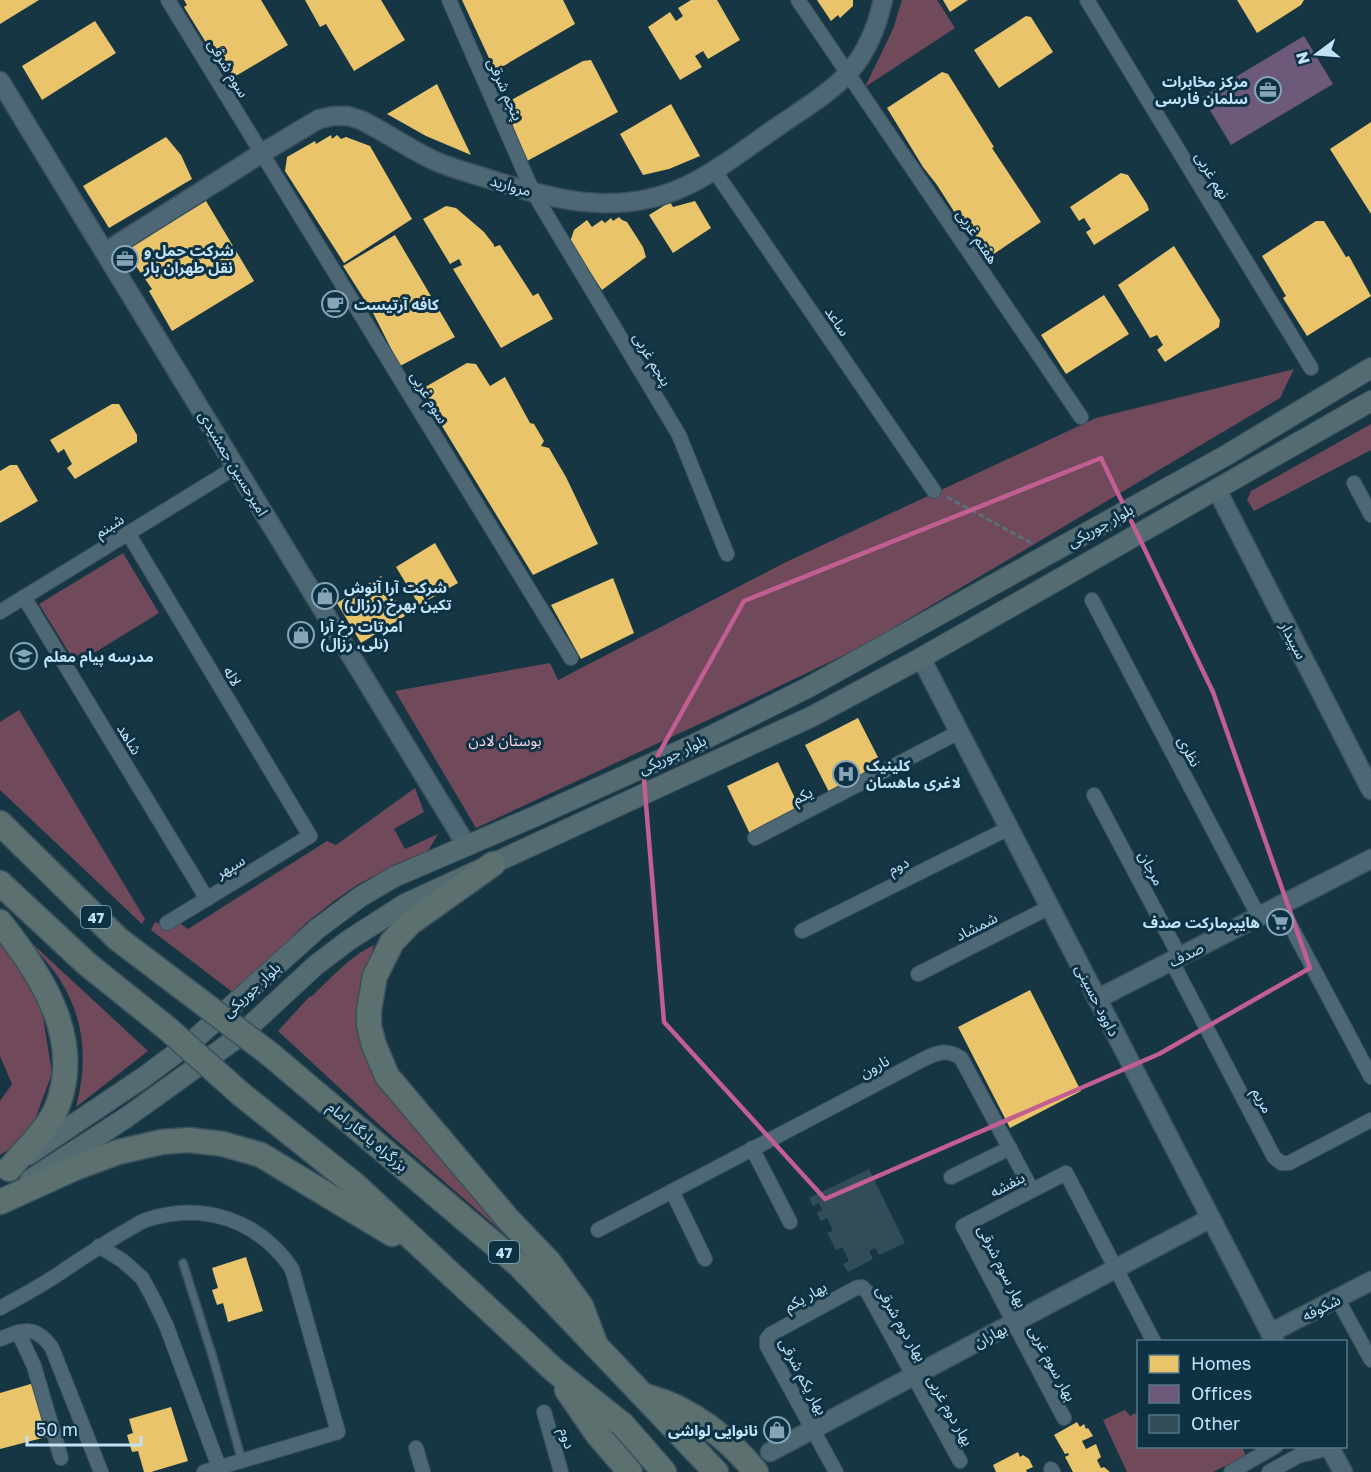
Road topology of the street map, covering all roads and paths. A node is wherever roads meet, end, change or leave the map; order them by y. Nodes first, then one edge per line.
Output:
1 (168, 0) edge
2 (449, 0) edge
3 (798, 0) edge
4 (883, 0) edge
5 (1087, 0) edge
6 (849, 75) junction
7 (0, 81) edge
8 (262, 153) junction
9 (714, 170) junction
10 (533, 192) junction
11 (105, 252) junction
12 (1311, 368) dead end
13 (1371, 368) edge
14 (1371, 401) edge
15 (1081, 417) dead end
16 (236, 467) junction
17 (1354, 483) dead end
18 (1217, 490) junction
19 (934, 491) joint
20 (1371, 515) edge
21 (128, 533) junction
22 (1050, 553) junction
23 (727, 554) dead end
24 (24, 597) junction
25 (1092, 600) dead end
26 (0, 612) edge
27 (571, 658) dead end
28 (921, 658) junction
29 (809, 687) junction
30 (811, 717) junction
31 (959, 732) junction
32 (1371, 790) edge
33 (1094, 795) dead end
34 (0, 823) edge
35 (1009, 828) junction
36 (310, 836) joint
37 (755, 838) dead end
38 (467, 846) junction
39 (1371, 860) edge
40 (493, 864) junction
41 (0, 883) edge
42 (207, 899) junction
43 (1280, 906) junction
44 (1050, 907) junction
45 (1259, 917) junction
46 (0, 922) edge
47 (167, 923) dead end
48 (802, 931) dead end
49 (1176, 959) junction
50 (918, 974) dead end
51 (1097, 999) junction
52 (1371, 1077) edge
53 (1371, 1120) edge
54 (752, 1148) junction
55 (1010, 1148) junction
56 (4, 1172) edge
57 (951, 1177) dead end
58 (1032, 1190) junction
59 (672, 1191) junction
60 (0, 1201) edge
61 (1211, 1218) junction
62 (790, 1222) dead end
63 (963, 1226) joint
64 (598, 1230) dead end
65 (99, 1246) junction
66 (430, 1257) junction
67 (705, 1259) dead end
68 (183, 1263) dead end
69 (1115, 1267) junction
70 (1371, 1281) edge
71 (862, 1287) joint
72 (1337, 1298) junction
73 (0, 1308) edge
74 (1013, 1322) junction
75 (18, 1332) junction
76 (1273, 1337) edge
77 (0, 1339) edge
78 (767, 1339) joint
79 (1153, 1340) edge
80 (596, 1346) junction
81 (1371, 1360) edge
82 (554, 1370) junction
83 (913, 1376) junction
84 (644, 1396) junction
85 (544, 1412) dead end
86 (1064, 1418) dead end
87 (813, 1428) junction
88 (416, 1448) dead end
89 (1273, 1448) edge
90 (1326, 1448) edge
91 (1331, 1448) edge
92 (770, 1452) dead end
93 (61, 1458) dead end
94 (242, 1461) junction
95 (960, 1461) dead end
96 (219, 1467) junction
97 (101, 1472) edge
98 (204, 1472) edge
99 (423, 1472) edge
100 (561, 1472) edge
101 (630, 1472) edge
102 (664, 1472) edge
103 (716, 1472) edge
104 (756, 1472) edge
105 (836, 1472) edge
106 (1231, 1472) edge
107 (1269, 1472) edge
108 (1343, 1472) edge

1 - 8 street, سوم شرقی
2 - 10 street, پنجم شرقی
3 - 6 street, هفتم غربی
4 - 6 street, مروارید
5 - 12 street, نهم غربی
6 - 9 street, مروارید
6 - 15 street, هفتم غربی
7 - 11 street, امیرحسین جمشیدی
8 - 10 street, مروارید
8 - 11 street, مروارید
8 - 27 street, سوم غربی
9 - 10 street, مروارید
9 - 19 street, ساعد
10 - 23 street, پنجم غربی
11 - 16 street, امیرحسین جمشیدی
13 - 22 main road, بلوار جوریکی
14 - 18 main road, بلوار جوریکی
16 - 21 street, شبنم
16 - 38 street, امیرحسین جمشیدی
17 - 20 street
18 - 28 main road, بلوار جوریکی
18 - 32 street, سپیدار
19 - 22 path
21 - 24 street, شبنم
21 - 36 street, لاله
22 - 29 main road, بلوار جوریکی
24 - 26 street, شبنم
24 - 42 street, شاهد
25 - 45 street, نظری
28 - 30 main road, بلوار جوریکی
28 - 31 street, داوود حسینی
29 - 30 main road
29 - 38 main road, بلوار جوریکی
30 - 40 main road, بلوار جوریکی
31 - 35 street, داوود حسینی
31 - 37 street, یکم
33 - 49 street, مرجان
34 - 80 highway, بزرگراه یادگار امام / 47, bridge
35 - 44 street, داوود حسینی
35 - 48 street, دوم
36 - 42 street, سپهر
38 - 56 main road, بلوار جوریکی
39 - 43 street, صدف
40 - 60 main road, بلوار جوریکی
40 - 80 highway
41 - 66 highway, 47, bridge
42 - 47 street, سپهر
43 - 45 street, صدف
43 - 52 street
44 - 50 street, شمشاد
44 - 51 street, داوود حسینی
45 - 49 street, صدف
46 - 56 highway
49 - 51 street, صدف
49 - 53 street, مریم
51 - 61 street, داوود حسینی
54 - 55 street, نارون
54 - 59 street, نارون
54 - 62 street
55 - 57 street
55 - 58 street, نارون
58 - 63 street, بنفشه
58 - 69 street, بنفشه
59 - 64 street, نارون
59 - 67 street
60 - 66 highway
61 - 69 street, بهاران
61 - 76 street, داوود حسینی
63 - 74 street, بهار سوم شرقی
65 - 73 street
65 - 94 street
65 - 96 street
66 - 82 highway, 47
68 - 94 lane
69 - 74 street, بهاران
69 - 79 street
70 - 72 street, شکوفه
71 - 78 street, بهار یکم
71 - 83 street, بهار دوم شرقی
72 - 76 street, شکوفه
72 - 81 street
74 - 83 street, بهاران
74 - 86 street, بهار سوم غربی
75 - 77 street
75 - 93 street
75 - 97 street
78 - 87 street, بهار یکم شرقی
80 - 84 highway, بزرگراه یادگار امام / 47
82 - 101 highway
82 - 102 highway, 47
83 - 87 street, بهاران
83 - 95 street, بهار دوم غربی
84 - 103 highway, بزرگراه یادگار امام / 47
84 - 104 highway
85 - 100 street, دوم
87 - 92 street, بهاران
87 - 105 street, بهار یکم شرقی
88 - 99 street
89 - 106 street
90 - 107 street
91 - 108 street
94 - 96 street
96 - 98 street

